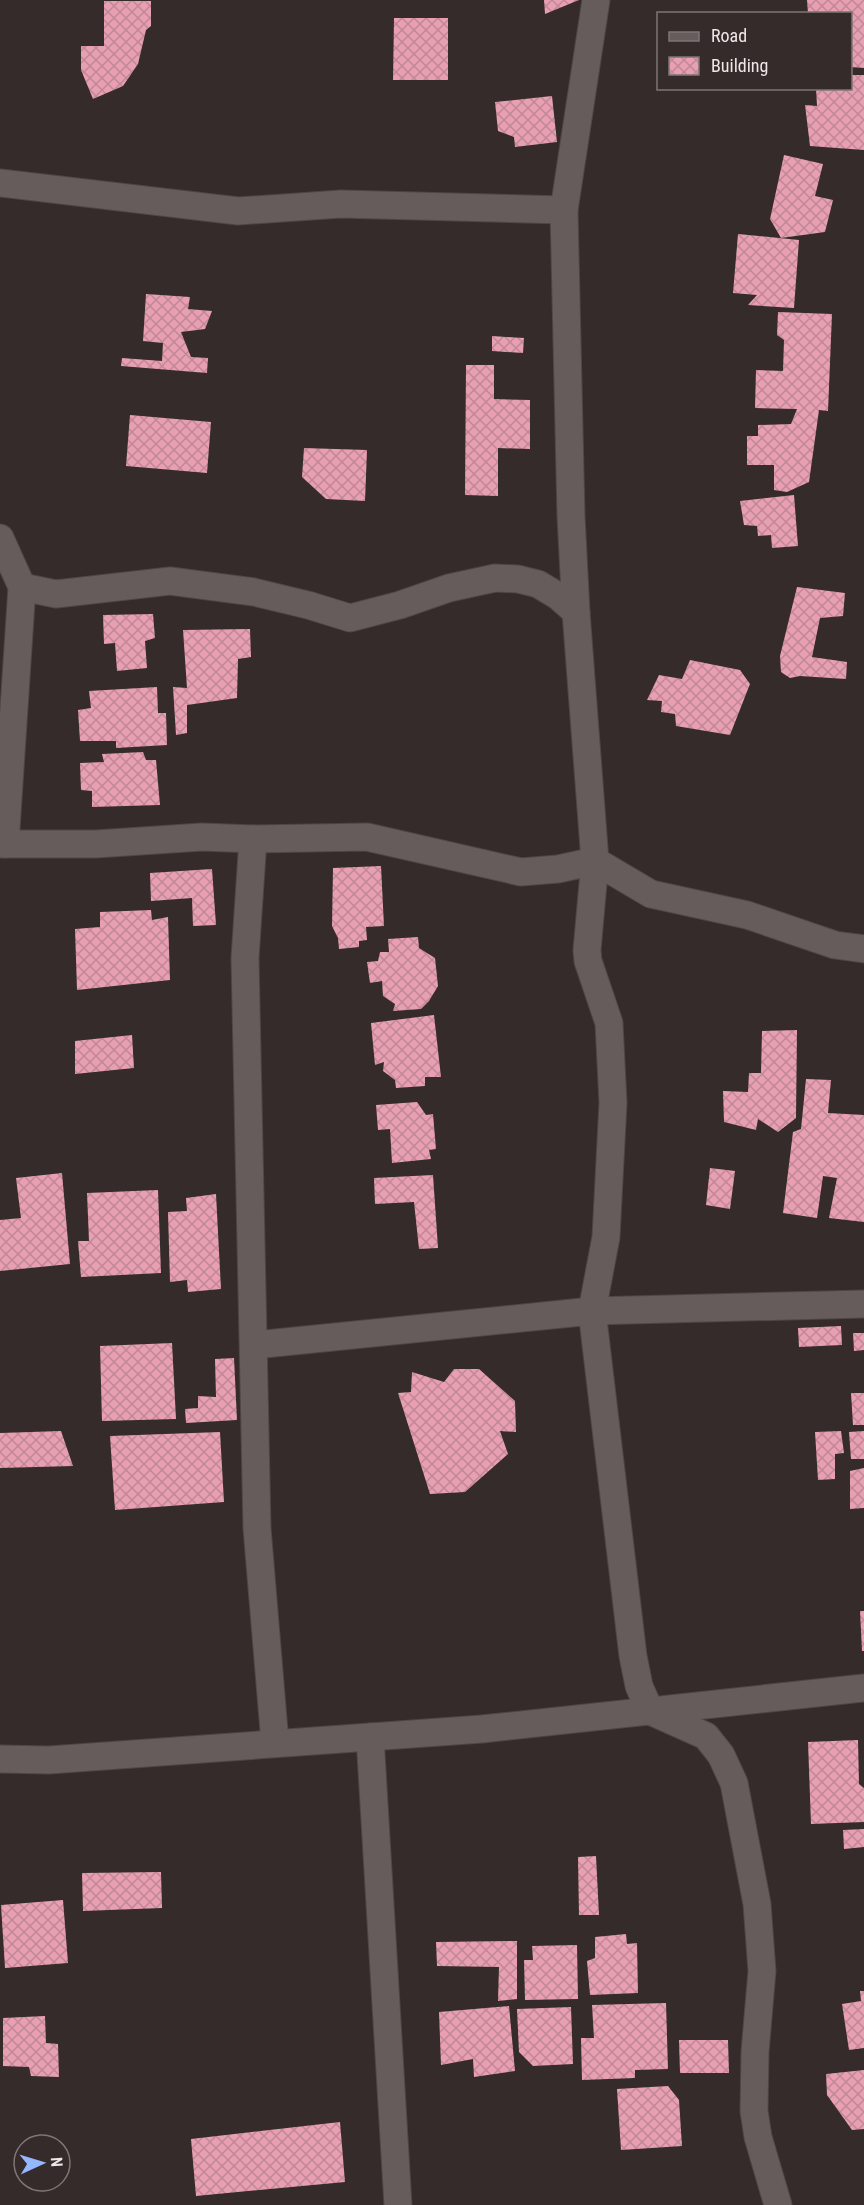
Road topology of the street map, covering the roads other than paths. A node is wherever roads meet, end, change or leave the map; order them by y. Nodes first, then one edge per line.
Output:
1 (596, 0) edge
2 (0, 183) edge
3 (564, 210) junction
4 (0, 538) edge
5 (22, 587) junction
6 (576, 612) junction
7 (253, 839) junction
8 (2, 844) edge
9 (595, 861) junction
10 (864, 949) edge
11 (864, 1304) edge
12 (592, 1311) junction
13 (254, 1345) junction
14 (864, 1688) edge
15 (650, 1711) junction
16 (370, 1737) junction
17 (275, 1743) junction
18 (0, 1759) edge
19 (399, 2205) edge
20 (778, 2205) edge

1 - 3 street
2 - 3 street
3 - 6 street
4 - 5 street
5 - 6 street
5 - 8 street
6 - 9 street
7 - 8 street
7 - 9 street
7 - 13 street
9 - 10 street
9 - 12 street
11 - 12 street
12 - 13 street
12 - 15 street
13 - 17 street
14 - 15 street
15 - 16 street
15 - 20 street
16 - 17 street
16 - 19 street
17 - 18 street

